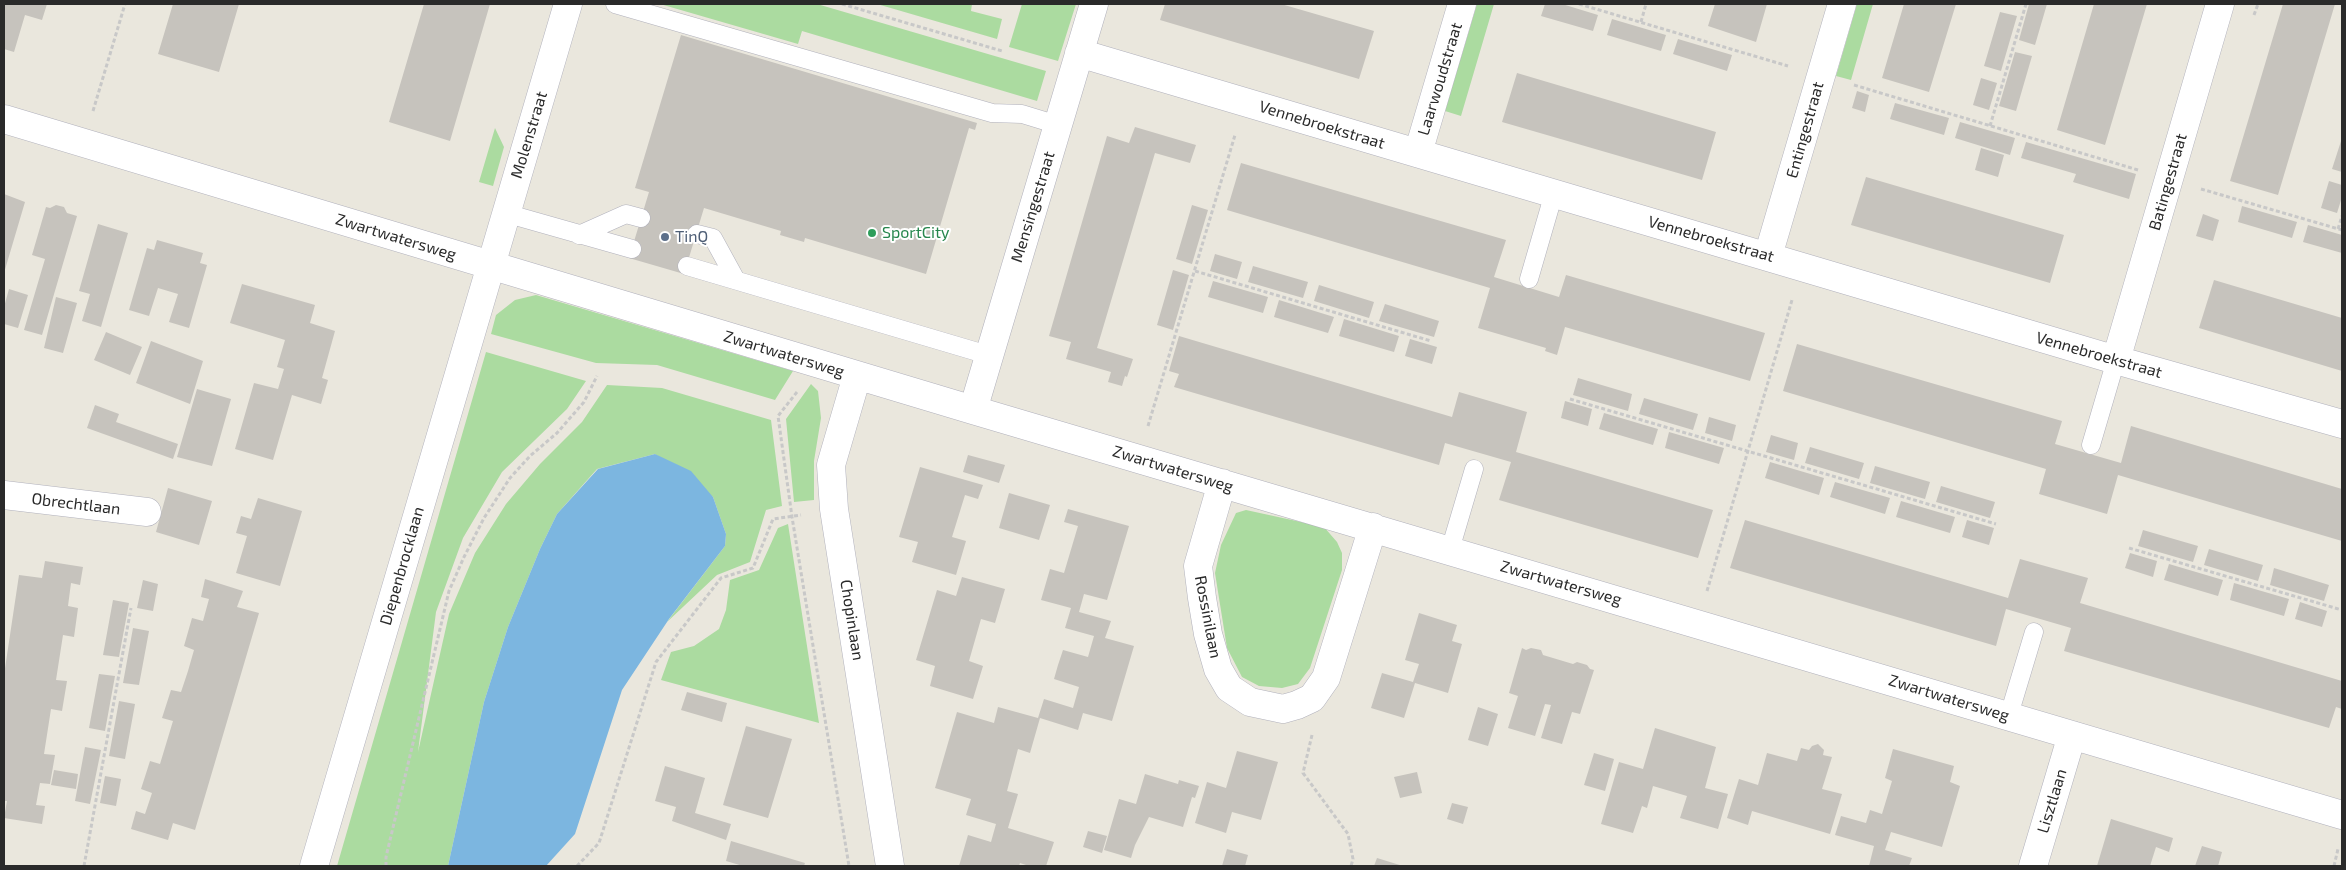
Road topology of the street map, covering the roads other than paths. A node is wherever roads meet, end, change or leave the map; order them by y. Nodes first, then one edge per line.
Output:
1 (568, 4) edge
2 (615, 4) edge
3 (1094, 4) edge
4 (1462, 4) edge
5 (1842, 4) edge
6 (2220, 4) edge
7 (1079, 53) junction
8 (4, 119) edge
9 (1058, 125) junction
10 (1418, 153) junction
11 (1554, 193) junction
12 (505, 214) junction
13 (641, 218) dead end
14 (697, 234) dead end
15 (579, 235) junction
16 (632, 249) dead end
17 (1768, 256) junction
18 (489, 266) junction
19 (687, 266) dead end
20 (1529, 279) dead end
21 (736, 280) junction
22 (988, 356) junction
23 (2116, 360) junction
24 (857, 376) junction
25 (972, 410) junction
26 (2342, 424) edge
27 (2090, 445) dead end
28 (1474, 469) dead end
29 (1222, 483) junction
30 (4, 496) edge
31 (147, 512) dead end
32 (1373, 527) junction
33 (1450, 550) junction
34 (2034, 632) dead end
35 (2009, 715) junction
36 (2072, 735) junction
37 (2342, 815) edge
38 (314, 866) edge
39 (890, 866) edge
40 (2033, 866) edge

1 - 12 street, Molenstraat
2 - 9 lane
3 - 7 street, Mensingestraat
4 - 10 street, Laarwoudstraat
5 - 17 street, Entingestraat
6 - 23 street, Batingestraat
7 - 9 street, Mensingestraat
7 - 10 street, Vennebroekstraat
8 - 18 street, Zwartwatersweg
9 - 22 street, Mensingestraat
10 - 11 street, Vennebroekstraat
11 - 17 street, Vennebroekstraat
11 - 20 lane
12 - 15 lane
12 - 18 street, Molenstraat
13 - 15 lane
14 - 21 lane
15 - 16 lane
17 - 23 street, Vennebroekstraat
18 - 24 street, Zwartwatersweg
18 - 38 street, Diepenbrocklaan
19 - 21 lane
21 - 22 lane
22 - 25 street, Mensingestraat
23 - 26 street, Vennebroekstraat
23 - 27 lane
24 - 25 street, Zwartwatersweg
24 - 39 street, Chopinlaan
25 - 29 street, Zwartwatersweg
28 - 33 lane
29 - 32 street, Zwartwatersweg
29 - 32 street, Rossinilaan
30 - 31 street, Obrechtlaan
32 - 33 street, Zwartwatersweg
33 - 35 street, Zwartwatersweg
34 - 35 lane
35 - 36 street, Zwartwatersweg
36 - 37 street, Zwartwatersweg
36 - 40 street, Lisztlaan

